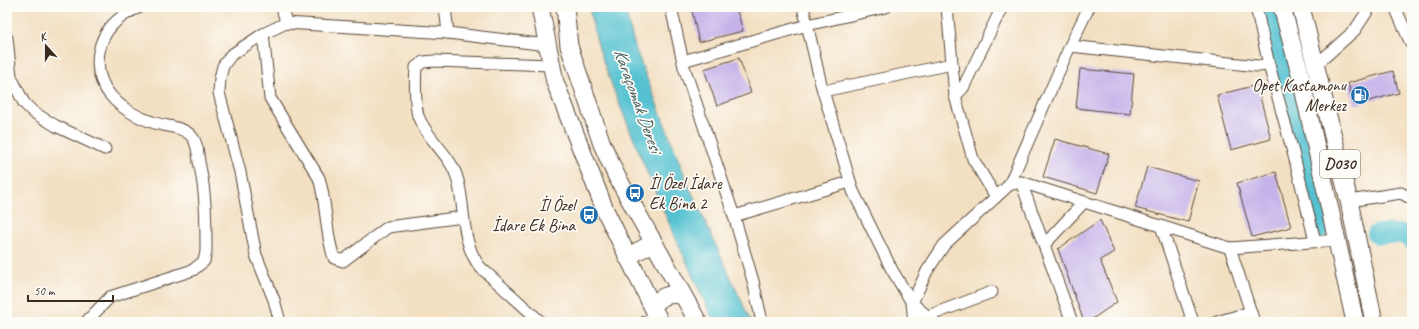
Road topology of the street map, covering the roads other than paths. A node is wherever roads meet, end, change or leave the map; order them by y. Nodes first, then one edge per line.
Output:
1 (140, 7) edge
2 (282, 7) edge
3 (445, 7) edge
4 (540, 7) edge
5 (565, 7) edge
6 (671, 7) edge
7 (804, 7) edge
8 (886, 7) edge
9 (947, 7) edge
10 (1002, 7) edge
11 (1089, 7) edge
12 (1256, 7) edge
13 (1282, 7) edge
14 (1301, 7) edge
15 (1370, 7) edge
16 (1395, 7) edge
17 (856, 10) edge
18 (286, 24) junction
19 (808, 25) junction
20 (448, 33) junction
21 (264, 34) junction
22 (7, 38) edge
23 (547, 45) junction
24 (1070, 46) junction
25 (1412, 46) edge
26 (683, 61) junction
27 (952, 64) junction
28 (1316, 64) junction
29 (551, 65) junction
30 (1269, 65) junction
31 (823, 92) junction
32 (955, 96) junction
33 (105, 149) dead end
34 (850, 182) junction
35 (1021, 182) junction
36 (1009, 185) junction
37 (996, 197) junction
38 (1412, 199) edge
39 (1349, 201) junction
40 (1084, 202) junction
41 (734, 216) junction
42 (463, 217) junction
43 (1162, 226) junction
44 (1336, 240) junction
45 (1315, 241) junction
46 (653, 244) junction
47 (1044, 244) junction
48 (1230, 248) junction
49 (627, 257) junction
50 (992, 292) dead end
51 (681, 294) junction
52 (912, 302) junction
53 (654, 317) edge
54 (1252, 317) edge
55 (914, 319) edge
56 (931, 319) edge
57 (86, 322) edge
58 (280, 322) edge
59 (541, 322) edge
60 (698, 322) edge
61 (762, 322) edge
62 (1072, 322) edge
63 (1193, 322) edge
64 (1217, 322) edge
65 (1355, 322) edge
66 (1374, 322) edge

1 - 57 street
2 - 18 street
3 - 20 street
4 - 23 main road
5 - 46 main road
6 - 26 street
7 - 19 street
8 - 17 street
9 - 27 street
10 - 32 street
11 - 24 street
12 - 30 street
13 - 44 main road
14 - 28 main road, D030
15 - 28 street
16 - 25 street
17 - 19 street
18 - 20 street
18 - 21 street
19 - 26 street
19 - 31 street
20 - 23 street
21 - 42 street
21 - 58 street
22 - 33 street
23 - 29 main road
24 - 30 street
24 - 36 street
26 - 41 street
27 - 31 street
27 - 32 street
28 - 39 main road, D030
29 - 42 street
29 - 49 main road
30 - 45 street
31 - 34 street
32 - 37 street
34 - 41 street
34 - 52 street
35 - 36 street
35 - 40 street
35 - 47 street
36 - 37 street
37 - 52 street
38 - 39 street
39 - 66 main road, D030
40 - 43 street
40 - 47 street
41 - 61 street
42 - 59 street
43 - 48 street
43 - 63 street
44 - 45 street
44 - 65 main road
45 - 48 street
46 - 49 main road
46 - 51 main road
47 - 62 street
48 - 54 street
49 - 53 main road
50 - 56 street
51 - 53 main road
51 - 60 main road
52 - 55 street
52 - 56 street
54 - 64 street
55 - 56 street

